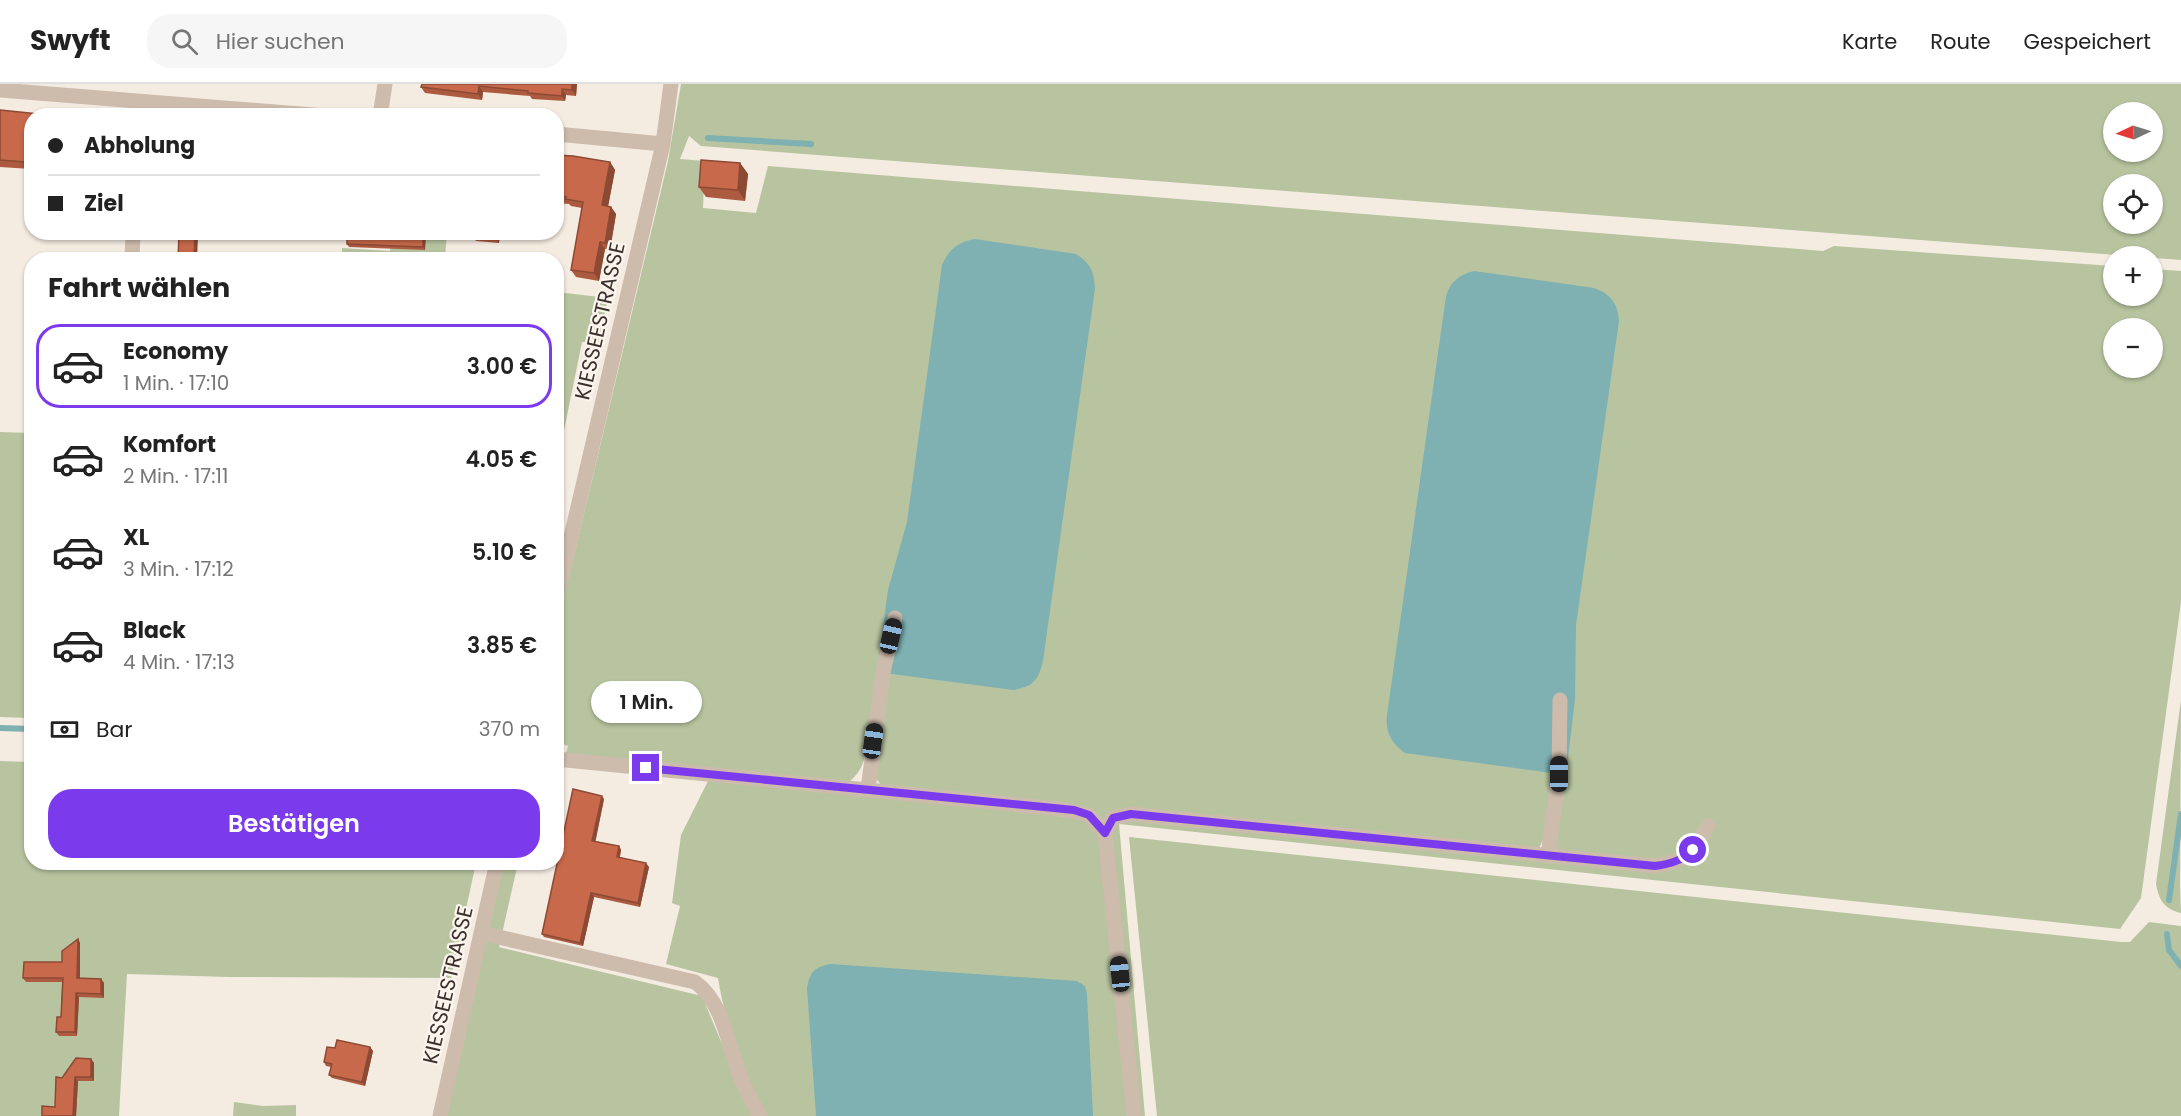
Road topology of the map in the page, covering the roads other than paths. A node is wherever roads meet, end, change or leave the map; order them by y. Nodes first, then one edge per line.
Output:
1 (385, 84) edge
2 (671, 84) edge
3 (0, 90) edge
4 (132, 108) edge
5 (381, 108) edge
6 (564, 135) edge
7 (663, 144) junction
8 (564, 567) edge
9 (895, 618) dead end
10 (1560, 700) dead end
11 (564, 760) edge
12 (868, 790) junction
13 (1708, 826) dead end
14 (1105, 833) junction
15 (1548, 856) junction
16 (495, 870) edge
17 (481, 933) junction
18 (440, 1116) edge
19 (760, 1116) edge
20 (1134, 1116) edge

1 - 5 street
2 - 7 street, KIESSEESTRASSE
3 - 4 street
6 - 7 street
7 - 8 street, KIESSEESTRASSE
9 - 12 street
10 - 15 street
11 - 12 street
12 - 14 street
13 - 15 street
14 - 15 street
14 - 20 street
16 - 17 street, KIESSEESTRASSE
17 - 18 street, KIESSEESTRASSE
17 - 19 street

